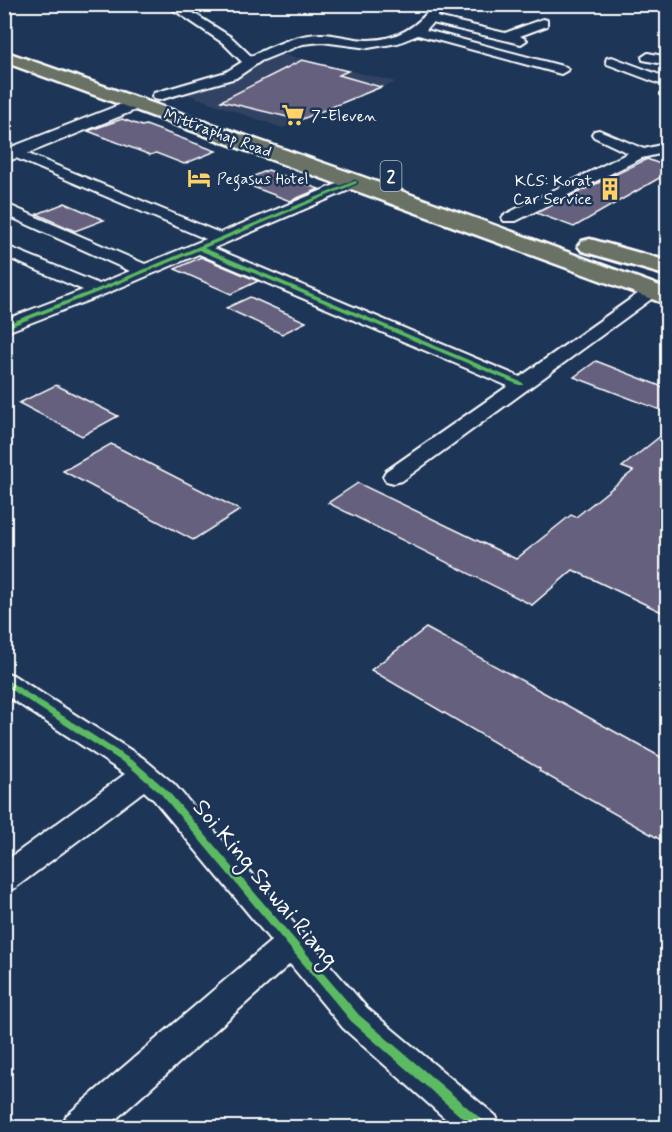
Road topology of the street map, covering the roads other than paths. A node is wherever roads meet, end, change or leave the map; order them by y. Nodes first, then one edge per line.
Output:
1 (440, 4) edge
2 (508, 4) edge
3 (528, 4) edge
4 (175, 5) edge
5 (430, 19) junction
6 (543, 23) dead end
7 (417, 31) junction
8 (493, 32) junction
9 (508, 36) junction
10 (521, 40) dead end
11 (4, 42) edge
12 (464, 44) junction
13 (4, 56) edge
14 (648, 57) dead end
15 (612, 61) dead end
16 (668, 61) edge
17 (250, 62) junction
18 (561, 70) dead end
19 (668, 83) edge
20 (159, 96) junction
21 (137, 103) junction
22 (599, 134) dead end
23 (668, 147) edge
24 (640, 153) junction
25 (10, 155) edge
26 (355, 182) junction
27 (4, 208) edge
28 (510, 218) junction
29 (533, 226) dead end
30 (567, 238) dead end
31 (221, 239) junction
32 (200, 248) junction
33 (4, 250) edge
34 (668, 269) edge
35 (145, 271) junction
36 (99, 290) junction
37 (660, 295) edge
38 (4, 327) edge
39 (521, 384) junction
40 (394, 477) dead end
41 (4, 681) edge
42 (145, 775) junction
43 (4, 879) edge
44 (290, 944) junction
45 (80, 1128) edge
46 (483, 1128) edge

1 - 5 street
2 - 3 street
4 - 17 street
5 - 7 street
5 - 8 street
6 - 9 street
7 - 12 street
7 - 17 street
8 - 9 street
8 - 12 street
9 - 10 street
11 - 20 highway, Mittraphap Road / 2
12 - 18 street
13 - 21 highway, Mittraphap Road / 2
14 - 16 street
15 - 19 street
17 - 20 street
20 - 21 highway
20 - 28 highway, Mittraphap Road / 2
21 - 25 street
21 - 26 highway, Mittraphap Road / 2
22 - 24 street
23 - 24 street
24 - 28 street
25 - 31 street
26 - 31 street
26 - 37 highway, Mittraphap Road / 2
27 - 35 street
28 - 29 highway, Mittraphap Road / 2
30 - 34 highway
31 - 32 street
32 - 35 street
32 - 39 street
33 - 36 street
35 - 36 street
36 - 38 street
37 - 39 street
39 - 40 street
41 - 42 street, Soi King Sawai Riang
42 - 43 street
42 - 44 street, Soi King Sawai Riang
44 - 45 street
44 - 46 street, Soi King Sawai Riang

